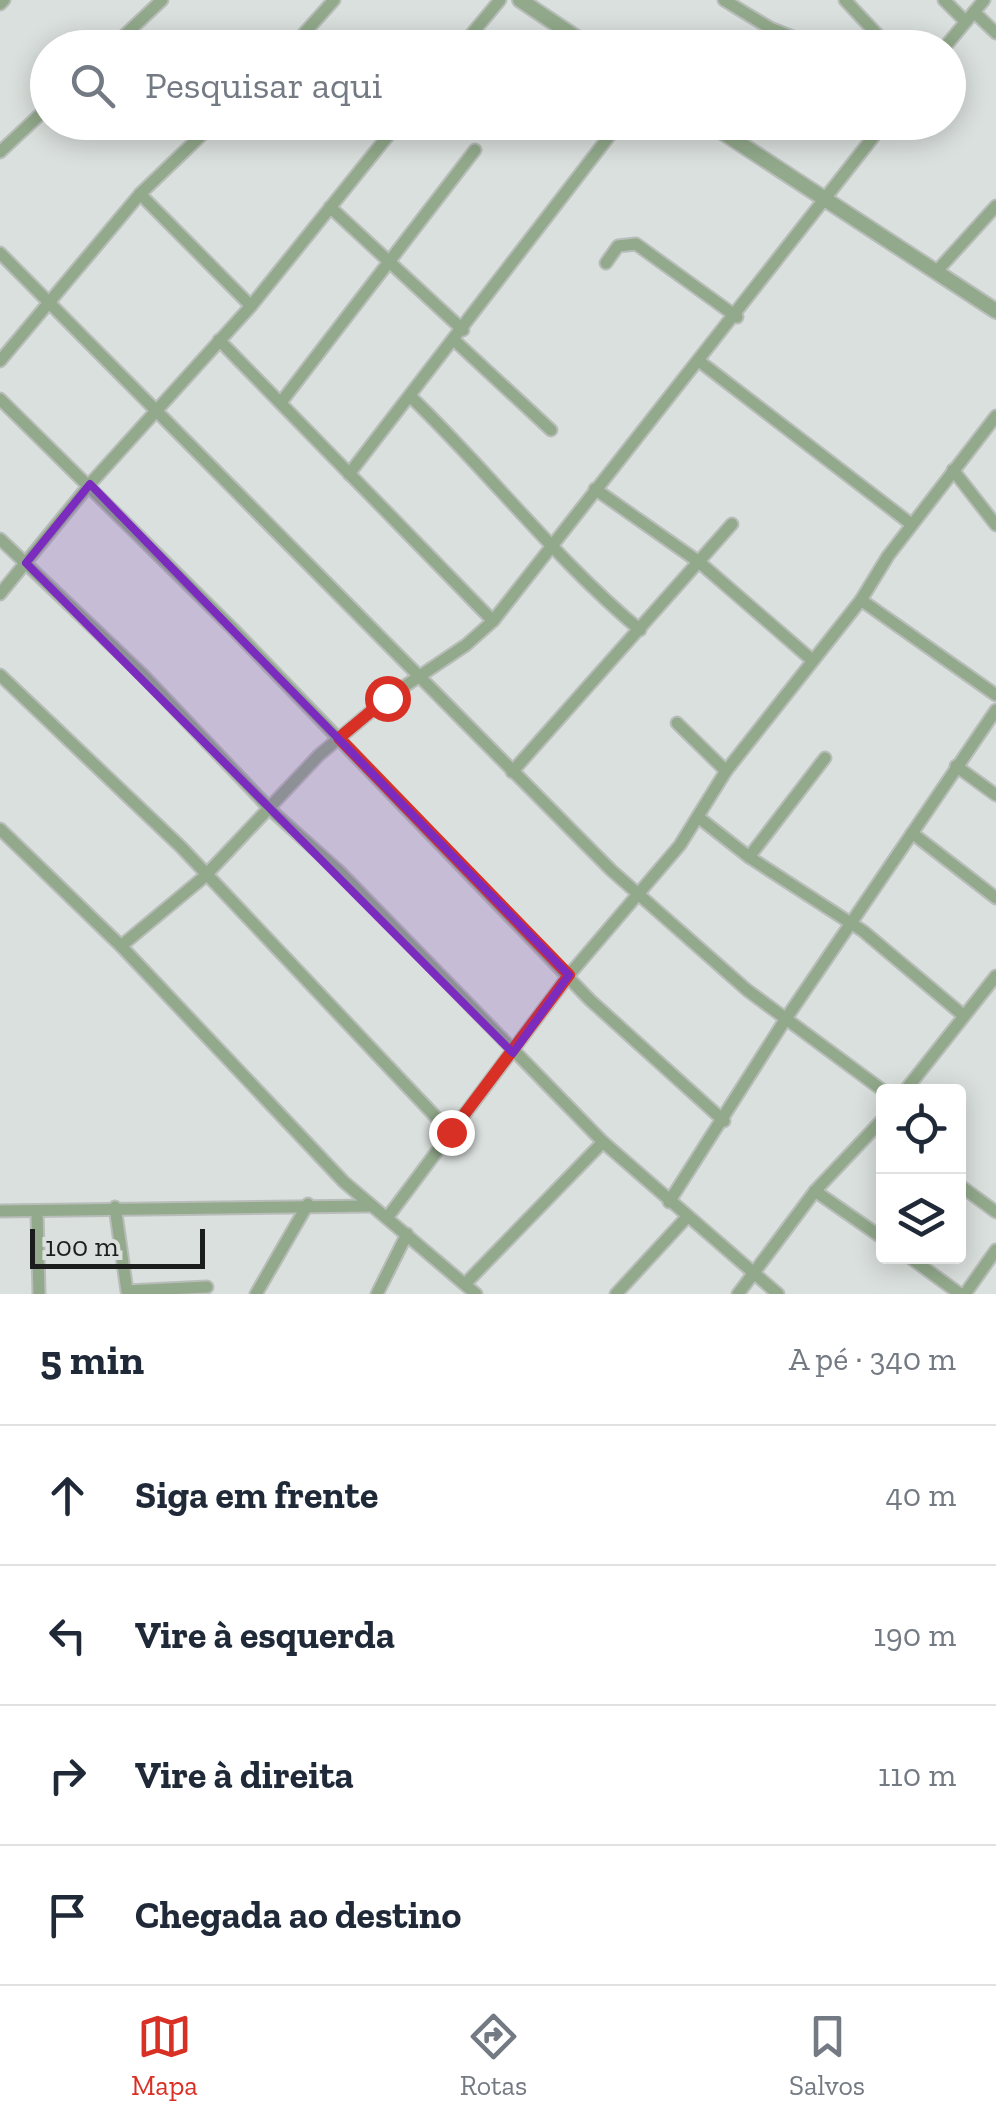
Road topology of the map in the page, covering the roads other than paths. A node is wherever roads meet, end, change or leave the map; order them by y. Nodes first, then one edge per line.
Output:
1 (162, 0) edge
2 (334, 0) edge
3 (500, 0) edge
4 (520, 0) edge
5 (724, 0) edge
6 (845, 0) edge
7 (944, 0) edge
8 (984, 0) edge
9 (969, 16) junction
10 (130, 30) edge
11 (307, 30) edge
12 (475, 30) edge
13 (565, 30) edge
14 (775, 30) edge
15 (873, 30) edge
16 (958, 30) edge
17 (996, 33) edge
18 (30, 124) edge
19 (196, 140) edge
20 (384, 140) edge
21 (606, 140) edge
22 (735, 140) edge
23 (871, 140) edge
24 (475, 150) dead end
25 (0, 152) edge
26 (140, 194) junction
27 (826, 199) junction
28 (996, 206) edge
29 (330, 207) junction
30 (0, 252) edge
31 (390, 260) junction
32 (606, 263) dead end
33 (936, 272) junction
34 (48, 302) junction
35 (251, 306) junction
36 (996, 310) edge
37 (737, 317) junction
38 (463, 330) junction
39 (220, 340) junction
40 (454, 340) junction
41 (0, 361) edge
42 (699, 361) junction
43 (411, 397) junction
44 (0, 399) edge
45 (282, 401) junction
46 (156, 410) junction
47 (994, 422) edge
48 (551, 430) dead end
49 (953, 470) junction
50 (349, 474) junction
51 (90, 484) junction
52 (596, 489) junction
53 (732, 524) dead end
54 (911, 524) junction
55 (996, 525) edge
56 (0, 538) edge
57 (552, 546) junction
58 (699, 562) junction
59 (26, 564) junction
60 (0, 594) edge
61 (861, 600) junction
62 (493, 621) junction
63 (640, 630) junction
64 (812, 660) junction
65 (0, 675) edge
66 (419, 675) junction
67 (996, 694) edge
68 (996, 710) edge
69 (677, 723) dead end
70 (339, 738) junction
71 (825, 758) dead end
72 (956, 766) junction
73 (726, 771) junction
74 (512, 772) junction
75 (996, 795) edge
76 (267, 806) junction
77 (698, 818) junction
78 (0, 829) edge
79 (912, 832) junction
80 (6, 840) edge
81 (749, 858) junction
82 (204, 877) junction
83 (638, 893) junction
84 (996, 898) edge
85 (851, 922) junction
86 (120, 946) junction
87 (569, 975) junction
88 (996, 976) edge
89 (964, 1016) junction
90 (785, 1020) junction
91 (513, 1053) junction
92 (910, 1084) edge
93 (876, 1086) edge
94 (724, 1121) junction
95 (876, 1126) edge
96 (451, 1132) junction
97 (603, 1142) junction
98 (966, 1190) edge
99 (815, 1191) junction
100 (669, 1202) junction
101 (308, 1204) junction
102 (115, 1206) junction
103 (370, 1206) junction
104 (0, 1211) edge
105 (37, 1212) junction
106 (996, 1212) edge
107 (387, 1218) junction
108 (687, 1218) junction
109 (876, 1233) edge
110 (407, 1234) junction
111 (996, 1250) edge
112 (920, 1264) edge
113 (754, 1275) junction
114 (466, 1284) junction
115 (208, 1288) dead end
116 (40, 1294) edge
117 (256, 1294) edge
118 (377, 1294) edge
119 (476, 1294) edge
120 (616, 1294) edge
121 (738, 1294) edge
122 (778, 1294) edge
123 (963, 1294) edge

1 - 10 street
2 - 11 street
3 - 12 street
4 - 13 street
5 - 14 street
6 - 15 street
7 - 9 street
8 - 9 street
9 - 16 street
9 - 17 street
18 - 25 street
19 - 26 street
20 - 29 street
21 - 38 street
22 - 27 street
23 - 27 street
24 - 31 street
26 - 34 street
26 - 35 street
27 - 33 street
27 - 37 street
28 - 33 street
29 - 31 street
29 - 35 street
30 - 34 street
31 - 38 street
31 - 45 street
32 - 37 street
33 - 36 street
34 - 41 street
34 - 46 street
35 - 39 street
37 - 42 street
38 - 40 street
39 - 45 street
39 - 46 street
40 - 43 street
40 - 48 street
42 - 52 street
42 - 54 street
43 - 50 street
43 - 57 street
44 - 51 street
45 - 50 street
46 - 51 street
46 - 66 street
47 - 49 street
49 - 54 street
49 - 55 street
50 - 62 street
51 - 59 street
51 - 70 street
52 - 57 street
52 - 58 street
53 - 58 street
54 - 61 street
56 - 59 street
57 - 62 street
57 - 63 street
58 - 63 street
58 - 64 street
59 - 60 street
59 - 76 street
61 - 64 street
61 - 67 street
62 - 66 street
63 - 74 street
64 - 73 street
65 - 82 street
66 - 70 street
66 - 74 street
68 - 72 street
69 - 73 street
70 - 76 street
70 - 87 street
71 - 81 street
72 - 75 street
72 - 79 street
73 - 77 street
74 - 83 street
76 - 82 street
76 - 91 street
77 - 81 street
77 - 83 street
78 - 80 street
79 - 84 street
79 - 85 street
80 - 86 street
81 - 85 street
82 - 86 street
82 - 96 street
83 - 87 street
83 - 90 street
85 - 89 street
85 - 90 street
86 - 103 street
87 - 91 street
87 - 94 street
88 - 89 street
89 - 92 street
90 - 93 street
90 - 94 street
91 - 96 street
91 - 97 street
94 - 100 street
95 - 99 street
96 - 107 street
97 - 100 street
97 - 114 street
98 - 106 street
99 - 109 street
99 - 113 street
100 - 108 street
101 - 102 street
101 - 103 street
101 - 117 street
102 - 105 street
102 - 115 street
103 - 107 street
104 - 105 street
105 - 116 street
107 - 110 street
108 - 113 street
108 - 120 street
110 - 114 street
110 - 118 street
111 - 123 street
112 - 123 street
113 - 121 street
113 - 122 street
114 - 119 street

